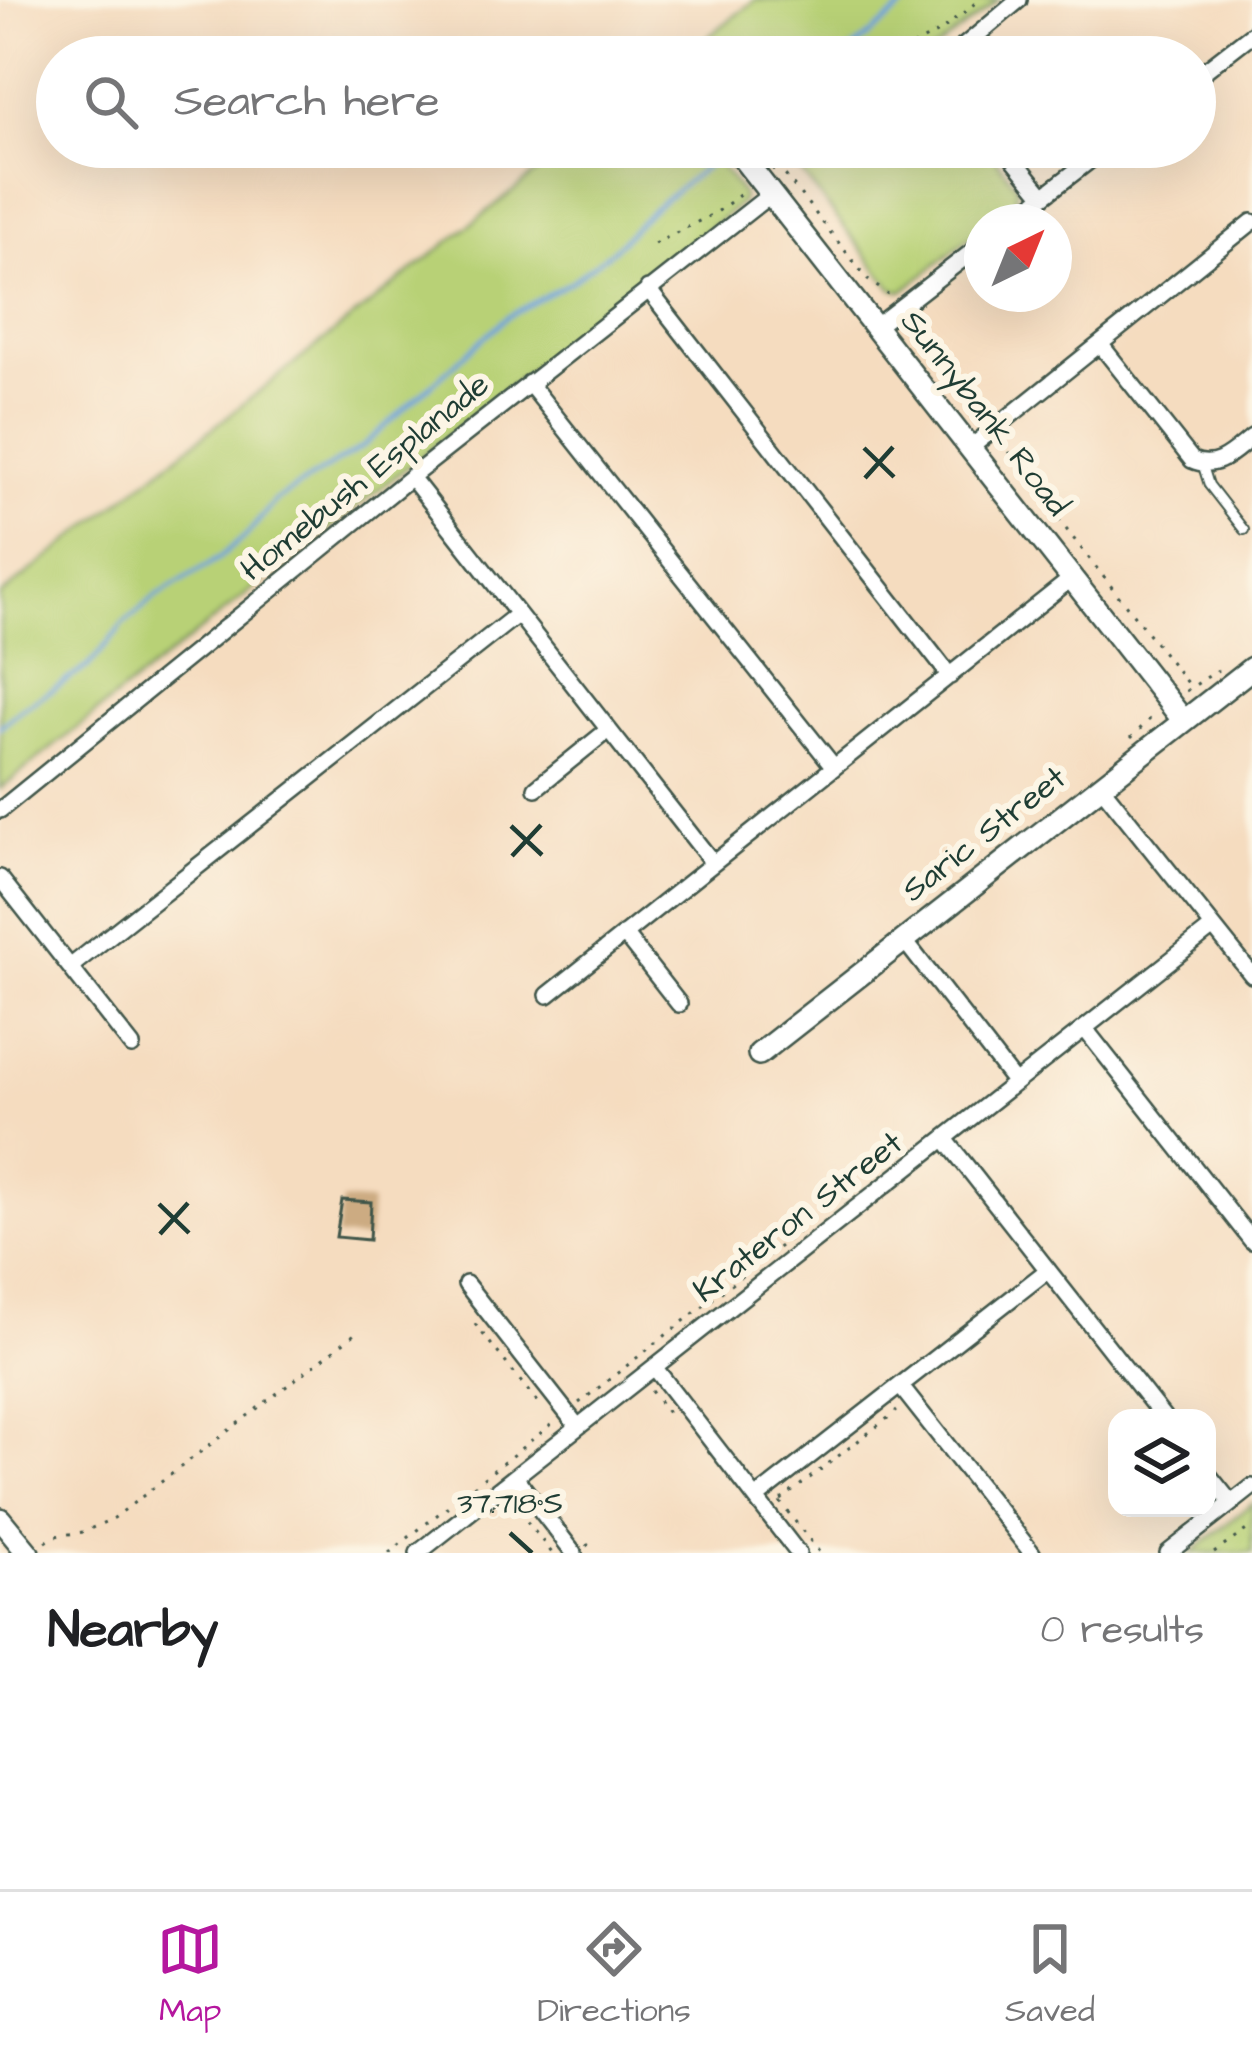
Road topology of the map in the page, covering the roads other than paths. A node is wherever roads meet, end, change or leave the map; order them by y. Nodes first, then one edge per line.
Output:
1 (1019, 0) edge
2 (1252, 34) edge
3 (976, 36) edge
4 (1216, 62) edge
5 (756, 168) edge
6 (1021, 168) edge
7 (1080, 168) edge
8 (769, 180) junction
9 (1044, 196) junction
10 (1034, 204) edge
11 (1252, 222) edge
12 (964, 258) edge
13 (648, 290) junction
14 (875, 327) junction
15 (1100, 344) junction
16 (529, 383) junction
17 (1252, 437) edge
18 (970, 448) junction
19 (1203, 465) junction
20 (411, 477) junction
21 (1244, 530) dead end
22 (1072, 578) junction
23 (518, 614) junction
24 (1252, 668) edge
25 (950, 676) junction
26 (1183, 720) junction
27 (608, 730) junction
28 (834, 767) junction
29 (1100, 785) junction
30 (536, 788) dead end
31 (0, 810) edge
32 (713, 863) junction
33 (0, 878) edge
34 (1214, 927) junction
35 (623, 934) junction
36 (904, 940) junction
37 (70, 967) junction
38 (1252, 975) edge
39 (548, 994) dead end
40 (679, 1004) dead end
41 (1085, 1029) junction
42 (132, 1046) dead end
43 (759, 1054) dead end
44 (1016, 1083) junction
45 (945, 1139) junction
46 (1252, 1240) edge
47 (1048, 1270) junction
48 (466, 1284) dead end
49 (655, 1368) junction
50 (901, 1387) junction
51 (1157, 1409) edge
52 (572, 1420) junction
53 (515, 1477) junction
54 (1216, 1484) edge
55 (1252, 1487) edge
56 (756, 1498) junction
57 (1231, 1503) junction
58 (0, 1519) edge
59 (35, 1549) edge
60 (418, 1553) edge
61 (574, 1553) edge
62 (798, 1553) edge
63 (1032, 1553) edge
64 (1168, 1553) edge

1 - 3 street
2 - 4 street
5 - 8 street, Sunnybank Road
6 - 9 street
7 - 9 street
8 - 13 street, Homebush Esplanade
8 - 14 street, Sunnybank Road
9 - 10 street
11 - 15 street
12 - 14 street
13 - 16 street, Homebush Esplanade
13 - 25 street
14 - 18 street, Sunnybank Road
15 - 18 street
15 - 19 street
16 - 20 street, Homebush Esplanade
16 - 28 street
17 - 19 street
18 - 22 street, Sunnybank Road
19 - 21 lane
20 - 23 street
20 - 31 street, Homebush Esplanade
22 - 25 street
22 - 26 street, Sunnybank Road
23 - 27 street
23 - 37 street
24 - 26 street, Saric Street
25 - 28 street
26 - 29 street, Saric Street
27 - 30 street
27 - 32 street
28 - 32 street
29 - 34 street
29 - 36 street, Saric Street
32 - 35 street
33 - 37 street
34 - 38 street
34 - 41 street, Krateron Street
35 - 39 street
35 - 40 street
36 - 43 street, Saric Street
36 - 44 street
37 - 42 street
41 - 44 street, Krateron Street
41 - 46 street
44 - 45 street, Krateron Street
45 - 47 street
45 - 49 street, Krateron Street
47 - 50 street
47 - 51 street
48 - 52 street
49 - 52 street, Krateron Street
49 - 56 street
50 - 56 street
50 - 63 street
52 - 53 street, Krateron Street
53 - 60 street, Krateron Street
53 - 61 street
54 - 57 street
55 - 57 street
56 - 62 street
57 - 64 street
58 - 59 street

